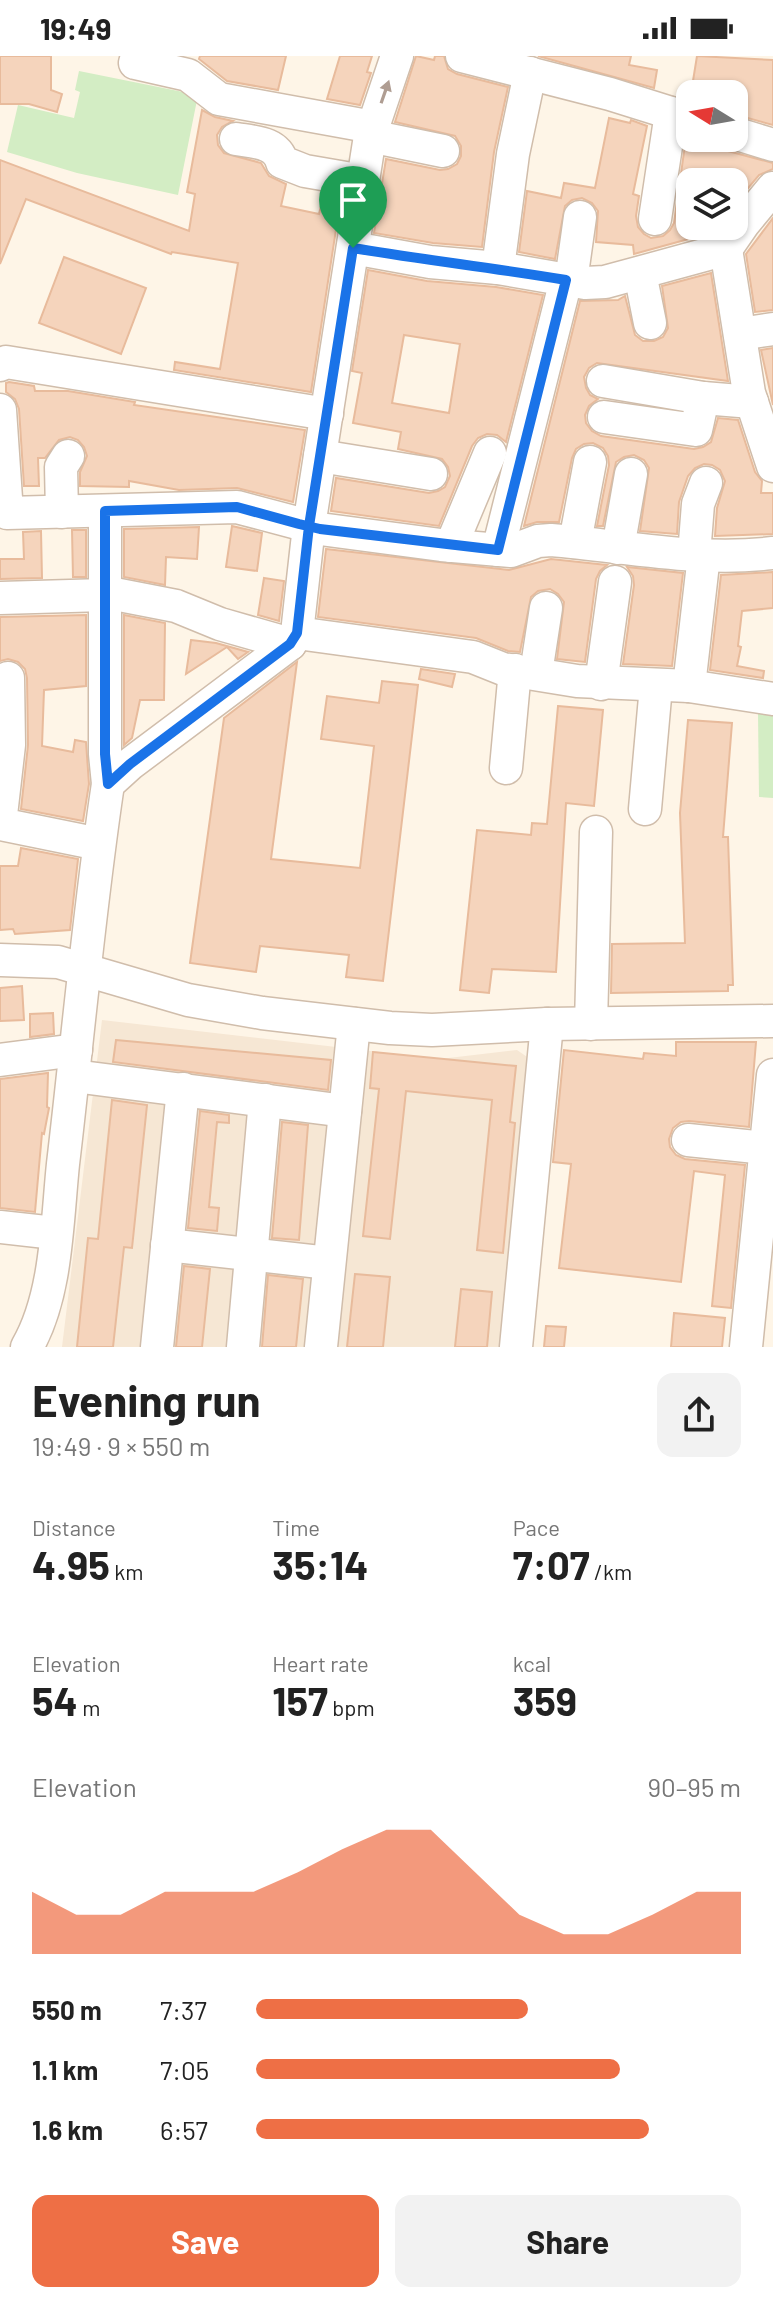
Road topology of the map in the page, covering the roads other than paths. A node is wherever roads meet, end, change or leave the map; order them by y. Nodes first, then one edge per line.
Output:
1 (137, 56) edge
2 (397, 56) edge
3 (462, 56) edge
4 (530, 73) junction
5 (676, 115) edge
6 (371, 132) junction
7 (676, 136) edge
8 (748, 137) edge
9 (236, 139) dead end
10 (773, 145) edge
11 (443, 151) dead end
12 (363, 181) junction
13 (773, 188) edge
14 (580, 217) dead end
15 (655, 219) dead end
16 (353, 248) junction
17 (726, 249) junction
18 (498, 268) junction
19 (640, 273) junction
20 (568, 281) junction
21 (650, 323) dead end
22 (773, 329) edge
23 (740, 334) junction
24 (0, 365) edge
25 (603, 381) dead end
26 (703, 398) junction
27 (752, 402) junction
28 (0, 410) edge
29 (327, 414) junction
30 (604, 417) dead end
31 (490, 453) dead end
32 (68, 456) dead end
33 (320, 456) junction
34 (590, 462) dead end
35 (773, 466) edge
36 (431, 474) dead end
37 (631, 474) dead end
38 (706, 483) dead end
39 (105, 511) junction
40 (62, 512) junction
41 (309, 526) junction
42 (575, 542) junction
43 (451, 546) junction
44 (618, 548) junction
45 (498, 550) junction
46 (773, 553) edge
47 (699, 555) junction
48 (615, 582) dead end
49 (104, 594) junction
50 (0, 598) edge
51 (546, 608) dead end
52 (294, 639) junction
53 (525, 672) junction
54 (8, 678) dead end
55 (601, 684) junction
56 (656, 686) junction
57 (689, 686) junction
58 (773, 699) edge
59 (506, 768) dead end
60 (108, 784) junction
61 (645, 809) dead end
62 (596, 832) dead end
63 (99, 844) junction
64 (0, 960) edge
65 (83, 968) junction
66 (773, 1021) edge
67 (354, 1024) junction
68 (547, 1024) junction
69 (591, 1024) junction
70 (0, 1060) edge
71 (75, 1063) junction
72 (773, 1075) edge
73 (183, 1089) junction
74 (265, 1100) junction
75 (345, 1111) junction
76 (688, 1140) dead end
77 (766, 1148) junction
78 (0, 1227) edge
79 (55, 1233) junction
80 (167, 1245) junction
81 (251, 1253) junction
82 (329, 1263) junction
83 (30, 1345) edge
84 (157, 1347) edge
85 (243, 1347) edge
86 (321, 1347) edge
87 (516, 1347) edge
88 (746, 1347) edge

1 - 6 street
6 -> 2 street
3 - 4 street
4 - 5 street
4 - 18 street
6 - 11 street
6 - 12 street
7 - 15 street
8 - 10 street
9 - 12 street
12 - 16 street
13 - 17 street
14 - 20 street
16 - 18 street
16 - 29 street
17 - 19 street
17 - 23 street
18 - 20 street
19 - 20 street
19 - 21 street
20 - 45 street
22 - 23 street
23 - 27 street
24 - 29 street
25 - 26 street
26 - 27 street
26 - 30 street
27 - 35 street
28 - 40 street
29 - 33 street
31 - 43 street
32 - 40 street
33 - 36 street
33 - 41 street
34 - 42 street
37 - 44 street
38 - 47 street
39 - 40 street
39 - 41 street
39 - 49 street
41 - 43 street
41 - 52 street
42 - 44 street
42 - 45 street
43 - 45 street
44 - 47 street
46 - 47 street
47 - 57 street
48 - 55 street
49 - 50 street
49 - 52 street
49 - 60 street
51 - 53 street
52 - 53 street
52 - 60 street
53 - 55 street
53 - 59 street
54 - 63 street
55 - 56 street
56 - 57 street
56 - 61 street
57 - 58 street
60 - 63 street
62 - 69 street
63 - 65 street
64 - 65 street
65 - 67 street
65 - 71 street
66 - 69 street
67 - 68 street
67 - 75 street
68 - 69 street
68 - 87 street
70 - 71 street
71 - 73 street
71 - 79 street
72 - 77 street
73 - 74 street
73 - 80 street
74 - 75 street
74 - 81 street
75 - 82 street
76 - 77 street
77 - 88 street
78 - 79 street
79 - 83 street
80 - 81 street
80 - 84 street
81 - 82 street
81 - 85 street
82 - 86 street

